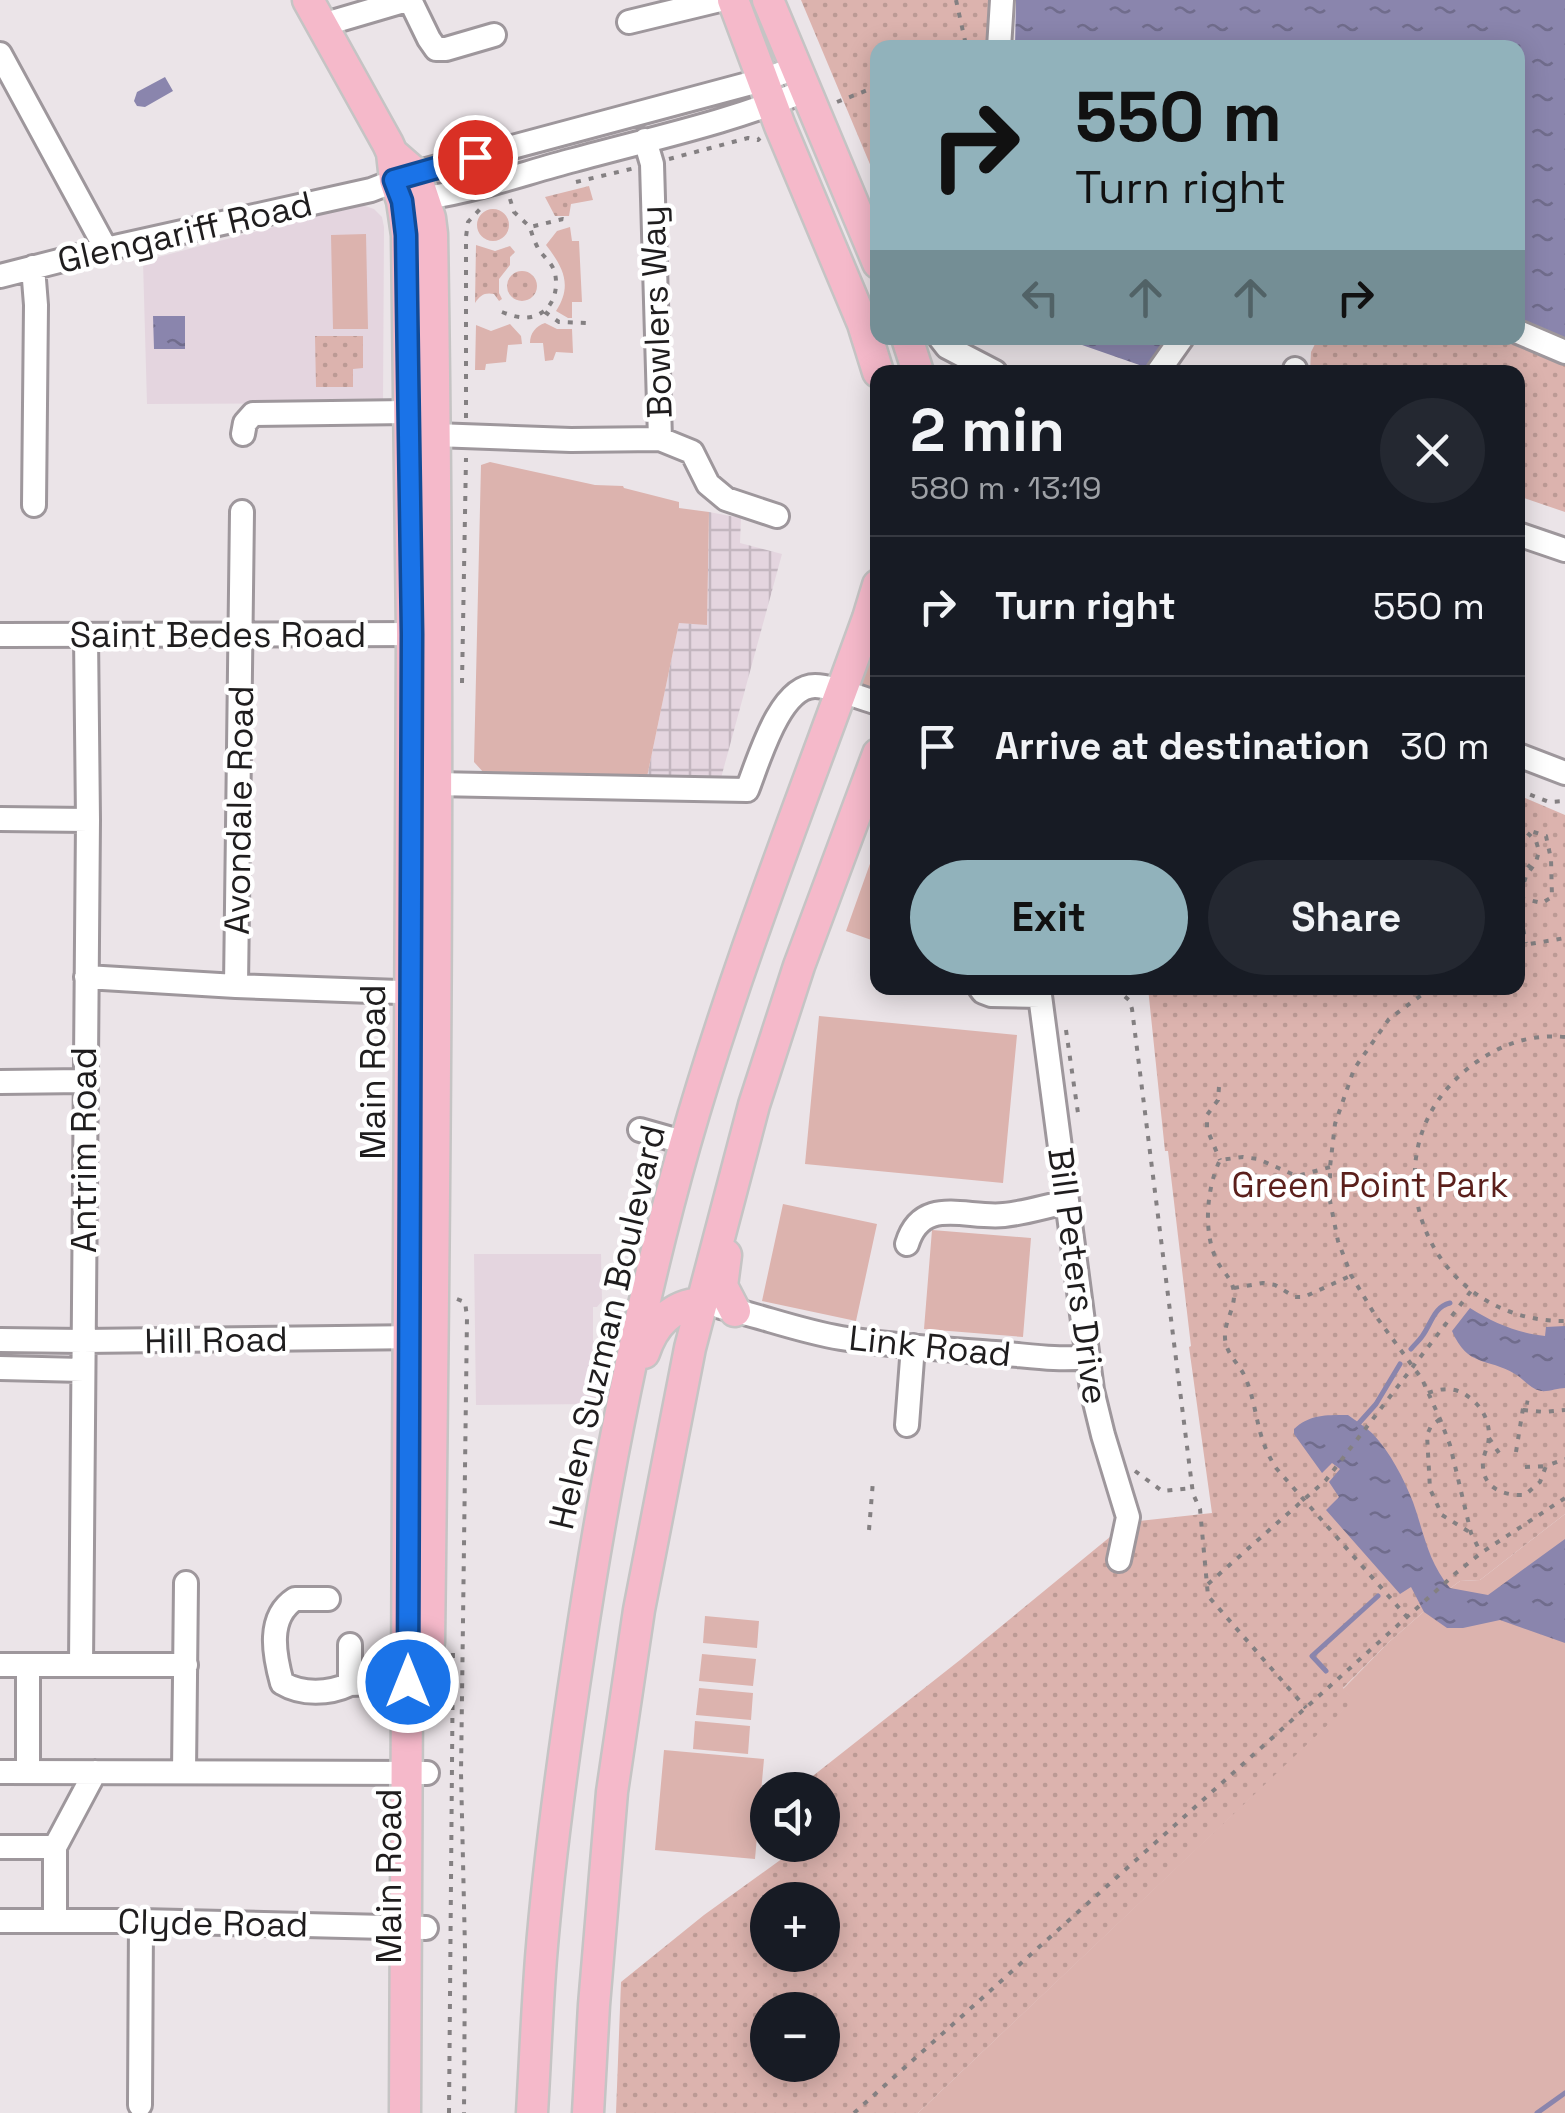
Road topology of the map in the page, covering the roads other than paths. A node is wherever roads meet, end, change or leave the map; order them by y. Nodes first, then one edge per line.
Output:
1 (409, 0) edge
2 (720, 0) edge
3 (733, 0) edge
4 (768, 0) edge
5 (1002, 0) edge
6 (684, 4) edge
7 (315, 12) edge
8 (629, 22) dead end
9 (494, 35) dead end
10 (997, 40) edge
11 (0, 54) edge
12 (799, 79) junction
13 (768, 92) junction
14 (644, 140) junction
15 (400, 183) junction
16 (870, 244) edge
17 (106, 248) junction
18 (33, 267) junction
19 (0, 276) edge
20 (1525, 335) edge
21 (945, 345) edge
22 (1565, 352) edge
23 (876, 365) edge
24 (980, 365) edge
25 (409, 412) junction
26 (244, 434) dead end
27 (435, 436) junction
28 (660, 440) junction
29 (34, 504) dead end
30 (242, 512) dead end
31 (777, 516) dead end
32 (1525, 536) edge
33 (1565, 550) edge
34 (870, 611) edge
35 (424, 634) junction
36 (0, 635) edge
37 (241, 635) junction
38 (86, 636) junction
39 (841, 693) junction
40 (870, 701) edge
41 (1525, 758) edge
42 (1565, 773) edge
43 (870, 775) edge
44 (435, 784) junction
45 (0, 819) edge
46 (88, 820) junction
47 (86, 977) junction
48 (236, 986) junction
49 (423, 992) junction
50 (1040, 995) edge
51 (85, 1081) junction
52 (0, 1082) edge
53 (754, 1105) junction
54 (640, 1130) dead end
55 (686, 1143) junction
56 (1067, 1202) junction
57 (907, 1244) dead end
58 (702, 1303) junction
59 (735, 1310) junction
60 (774, 1323) junction
61 (421, 1337) junction
62 (0, 1340) edge
63 (83, 1342) junction
64 (913, 1346) junction
65 (690, 1348) junction
66 (1087, 1357) junction
67 (0, 1368) edge
68 (83, 1370) junction
69 (906, 1425) dead end
70 (1119, 1560) dead end
71 (590, 1579) junction
72 (186, 1583) dead end
73 (328, 1599) dead end
74 (350, 1646) dead end
75 (0, 1665) edge
76 (28, 1665) junction
77 (81, 1665) junction
78 (186, 1665) junction
79 (408, 1682) junction
80 (350, 1684) junction
81 (0, 1772) edge
82 (28, 1772) junction
83 (95, 1772) junction
84 (184, 1772) junction
85 (417, 1773) junction
86 (0, 1847) edge
87 (55, 1847) junction
88 (0, 1920) edge
89 (55, 1920) junction
90 (141, 1921) junction
91 (416, 1928) junction
92 (140, 2106) dead end
93 (406, 2113) edge
94 (424, 2113) edge
95 (532, 2113) edge
96 (588, 2113) edge

1 - 7 street
1 - 9 street
2 - 6 street
3 - 13 main road
4 - 12 main road
5 - 10 street
6 - 8 street
7 - 15 main road, Main Road
11 - 17 street
12 - 13 street
12 - 16 main road
13 - 14 street
13 - 15 street
13 - 23 main road
14 - 15 street
14 - 28 street, Bowlers Way
15 - 17 street, Glengariff Road
15 - 25 main road, Main Road
15 - 27 main road, Main Road
17 - 18 street, Glengariff Road
18 - 19 street, Glengariff Road
18 - 29 street
20 - 22 street
21 - 24 street
25 - 26 street
25 - 35 main road, Main Road
27 - 28 street, Bowlers Way
27 - 35 main road, Main Road
28 - 31 street
30 - 37 street, Avondale Road
32 - 33 street
34 - 39 main road, Helen Suzman Boulevard
35 - 37 street, Saint Bedes Road
35 - 44 main road, Main Road
35 - 49 main road, Main Road
36 - 38 street, Saint Bedes Road
37 - 38 street, Saint Bedes Road
37 - 48 street, Avondale Road
38 - 46 street, Antrim Road
39 - 40 street
39 - 44 street
39 - 55 main road, Helen Suzman Boulevard
41 - 42 street
43 - 53 main road
44 - 49 main road, Main Road
45 - 46 street
46 - 47 street, Antrim Road
47 - 48 street
47 - 51 street, Antrim Road
48 - 49 street
49 - 61 main road, Main Road
50 - 56 street, Bill Peters Drive
51 - 52 street
51 - 63 street, Antrim Road
53 - 58 main road
53 - 59 main road
54 - 55 street
55 - 71 main road, Helen Suzman Boulevard
56 - 57 street
56 - 66 street, Bill Peters Drive
58 - 59 street, Link Road
58 - 65 main road
58 - 71 main road
59 - 60 street, Link Road
60 - 64 street, Link Road
60 - 65 street, Link Road
61 - 63 street, Hill Road
61 - 79 main road, Main Road
61 - 85 main road, Main Road
62 - 63 street, Hill Road
63 - 68 street, Antrim Road
64 - 66 street, Link Road
64 - 69 street
65 - 96 main road
66 - 70 street, Bill Peters Drive
67 - 68 street
68 - 77 street, Antrim Road
71 - 95 main road, Helen Suzman Boulevard
72 - 78 street
73 - 80 street
74 - 80 street
75 - 76 street
76 - 77 street
76 - 82 street
77 - 78 street
78 - 84 street
79 - 80 street
79 - 85 main road, Main Road
81 - 82 street
82 - 83 street
83 - 84 street
83 - 87 street
84 - 85 street
85 - 91 main road, Main Road
86 - 87 street
87 - 89 street
88 - 89 street, Clyde Road
89 - 90 street, Clyde Road
90 - 91 street, Clyde Road
90 - 92 street
91 - 93 main road, Main Road
91 - 94 main road, Main Road

